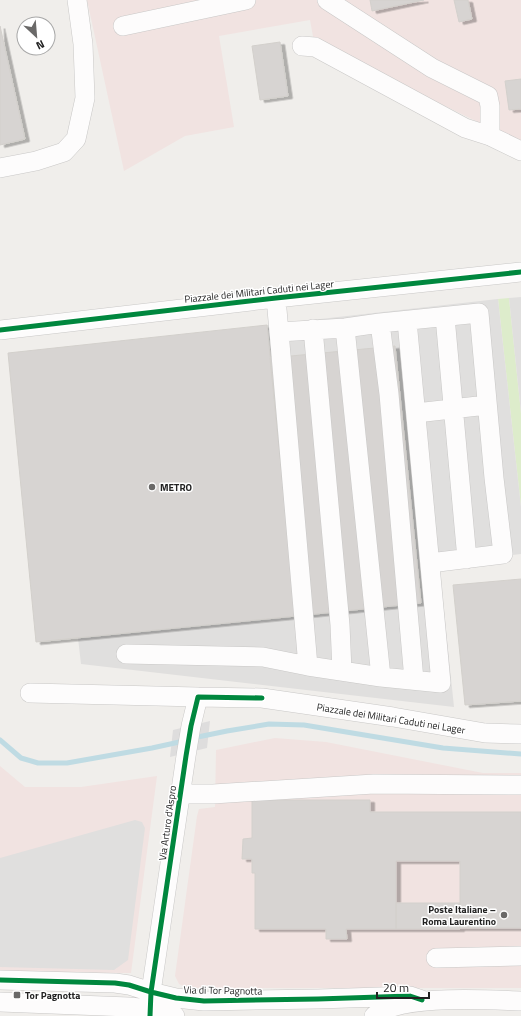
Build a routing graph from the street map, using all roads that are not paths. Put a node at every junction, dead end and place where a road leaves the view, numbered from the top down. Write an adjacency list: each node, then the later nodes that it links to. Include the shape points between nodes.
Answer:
1 (77, 0): 8 (street, via 83,44 85,98 76,139 64,152)
2 (246, 0): 4 (street)
3 (326, 0): 6 (street, via 432,68 488,96)
4 (123, 26)
5 (302, 46): 6 (street, via 315,47 465,128)
6 (490, 136): 7 (street)
7 (521, 152)
8 (0, 168)
9 (521, 272): 10 (street, Piazzale dei Militari Caduti nei Lager)
10 (276, 298): 16 (street, Piazzale dei Militari Caduti nei Lager); 17 (street)
11 (445, 317): 12 (street); 18 (street, via 479,313); 19 (street)
12 (407, 321): 13 (street); 20 (street)
13 (380, 323): 14 (street); 27 (street, via 389,394)
14 (345, 328): 15 (street); 26 (street)
15 (313, 329): 17 (street); 25 (street)
16 (0, 330)
17 (279, 332): 24 (street)
18 (487, 405): 19 (street); 21 (street, via 503,554)
19 (453, 409): 20 (street); 21 (street)
20 (416, 413): 22 (street)
21 (467, 559): 22 (street)
22 (430, 563): 27 (street, via 441,683)
23 (126, 654): 24 (street, via 264,657)
24 (308, 666): 25 (street)
25 (342, 671): 26 (street)
26 (381, 677): 27 (street)
27 (414, 680)
28 (30, 693): 29 (street)
29 (198, 697): 30 (street, Piazzale dei Militari Caduti nei Lager, via 262,698 393,717 485,734); 32 (street, Via Arturo d'Aspro)
30 (521, 734)
31 (521, 786): 32 (street, via 374,784)
32 (180, 794): 39 (street, Via Arturo d'Aspro)
33 (521, 956): 34 (street)
34 (436, 958)
35 (0, 980): 39 (street, Via di Tor Pagnotta, via 129,985)
36 (422, 1000): 37 (street, Via di Tor Pagnotta); 39 (street, Via di Tor Pagnotta, via 410,996 204,1001 176,998); 43 (street, Via di Tor Pagnotta, via 394,1006)
37 (521, 1001)
38 (0, 1002): 39 (street, Via di Tor Pagnotta)
39 (150, 1006): 42 (street, Via di Tor Pagnotta, via 169,1016)
40 (0, 1013): 41 (street)
41 (82, 1016)
42 (175, 1016)
43 (374, 1016)

